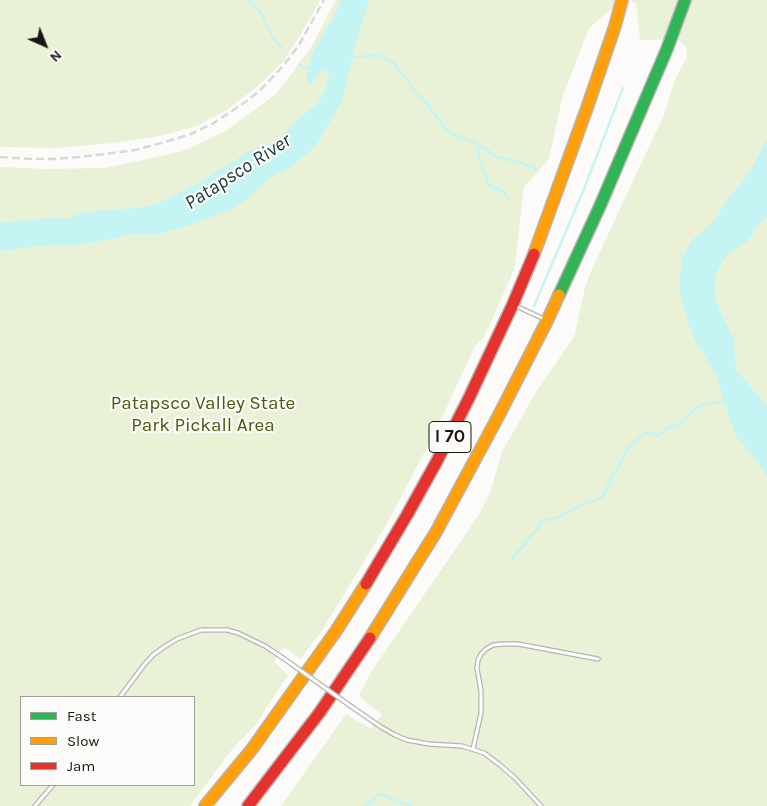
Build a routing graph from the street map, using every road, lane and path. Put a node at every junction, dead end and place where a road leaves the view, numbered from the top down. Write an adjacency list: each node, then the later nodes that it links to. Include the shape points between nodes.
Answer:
1 (622, 0): 3 (highway, I 70, via 558,189)
2 (685, 0): 4 (highway, I 70, via 600,206)
3 (513, 304): 4 (lane); 10 (highway, I 70, via 437,461 377,566 293,692)
4 (547, 321): 11 (highway, I 70, via 436,532 404,584 320,712)
5 (598, 659): 7 (lane, via 518,644 493,645 486,649 478,660 481,713)
6 (121, 696): 7 (lane, bridge, via 153,655 176,639 201,630 227,630 265,646 394,735 407,740)
7 (473, 749): 12 (lane, via 500,765)
8 (52, 786): 9 (lane)
9 (35, 806)
10 (206, 806)
11 (248, 806)
12 (541, 806)

